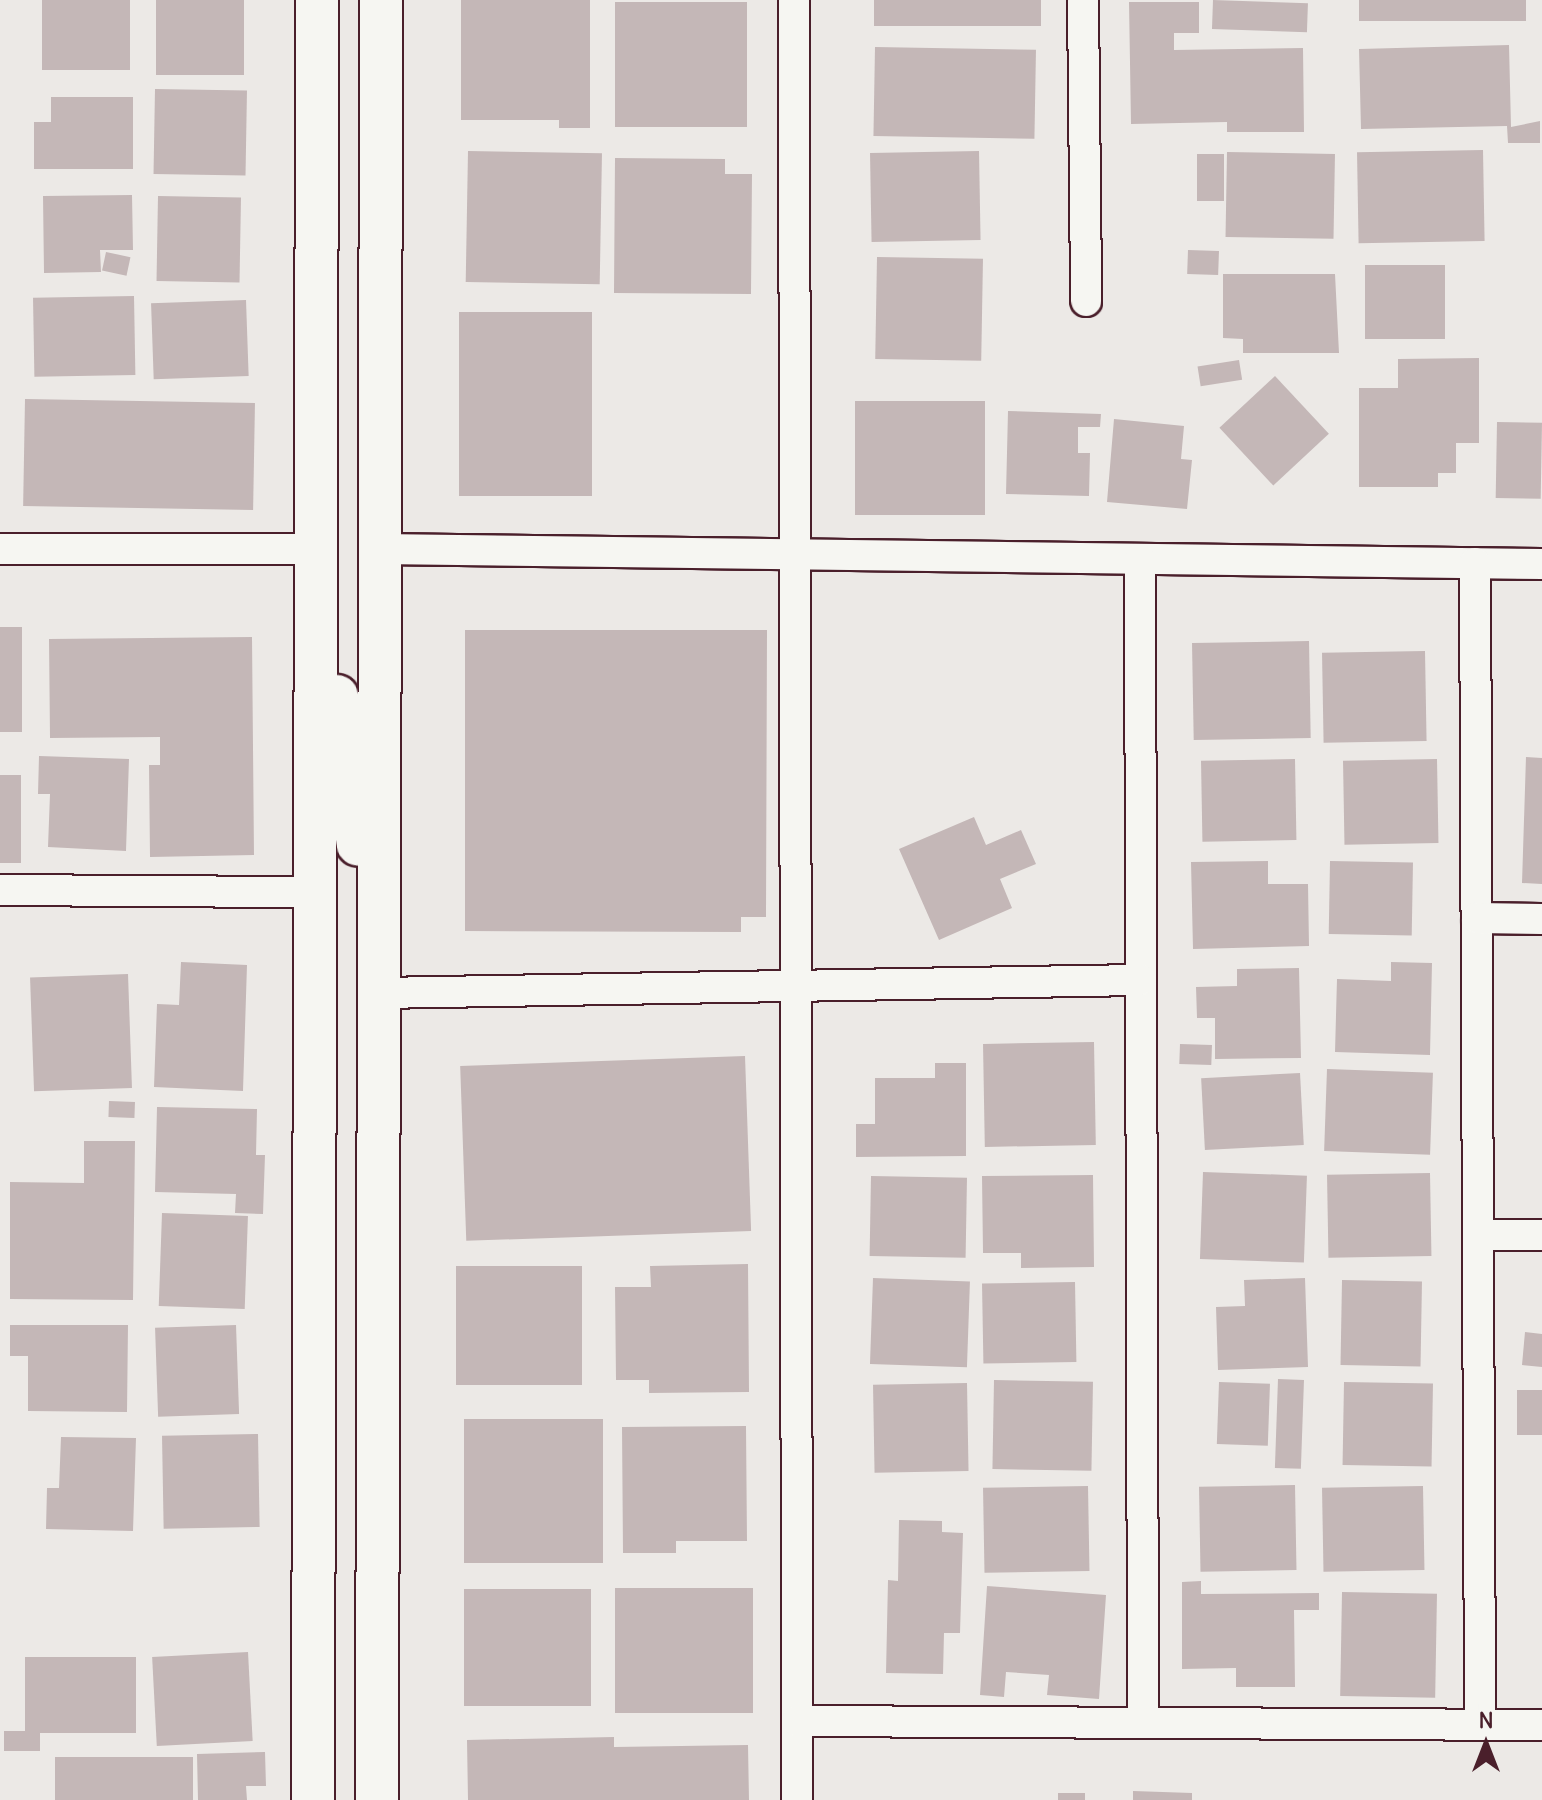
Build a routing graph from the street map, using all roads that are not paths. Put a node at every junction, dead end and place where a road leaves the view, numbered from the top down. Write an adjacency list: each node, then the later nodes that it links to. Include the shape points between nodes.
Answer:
1 (317, 0): 7 (street)
2 (381, 0): 8 (street)
3 (794, 0): 9 (street)
4 (1083, 0): 5 (street)
5 (1086, 301)
6 (0, 549): 7 (street)
7 (316, 549): 14 (street); 19 (street)
8 (380, 549): 9 (street); 19 (street)
9 (795, 555): 10 (street); 18 (street)
10 (1140, 559): 11 (street); 17 (street)
11 (1475, 563): 12 (street); 15 (street)
12 (1542, 564)
13 (0, 890): 14 (street)
14 (315, 892): 26 (street)
15 (1477, 918): 16 (street); 20 (street)
16 (1542, 919)
17 (1141, 980): 18 (street); 23 (street)
18 (793, 985): 19 (street); 22 (street)
19 (379, 993): 27 (street)
20 (1478, 1235): 21 (street); 24 (street)
21 (1542, 1235)
22 (797, 1721): 23 (street); 28 (street)
23 (1143, 1722): 24 (street)
24 (1480, 1725): 25 (street)
25 (1542, 1725)
26 (313, 1800)
27 (377, 1800)
28 (797, 1800)

